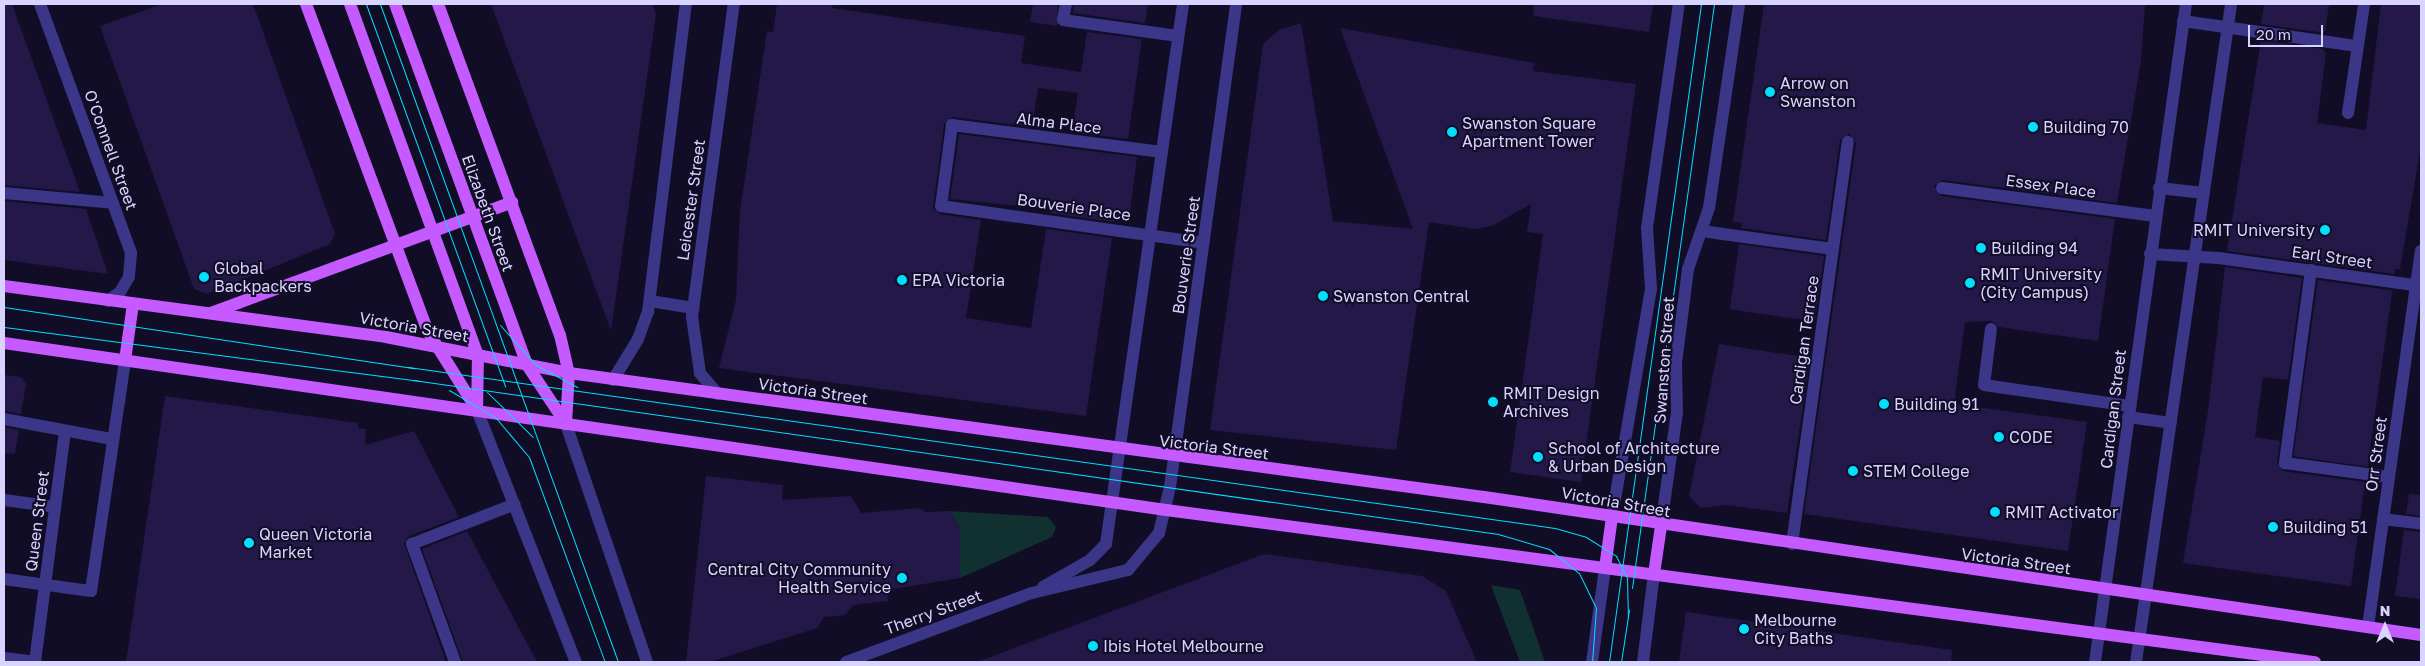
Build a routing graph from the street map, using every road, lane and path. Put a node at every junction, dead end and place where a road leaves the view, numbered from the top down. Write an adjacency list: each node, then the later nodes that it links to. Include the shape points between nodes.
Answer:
1 (40, 4): 28 (street, O'Connell Street)
2 (306, 4): 36 (main road)
3 (350, 4): 32 (main road)
4 (395, 4): 30 (main road, Elizabeth Street)
5 (438, 4): 27 (main road, Elizabeth Street)
6 (686, 4): 45 (street, Leicester Street)
7 (734, 4): 47 (street, Leicester Street)
8 (1066, 4): 18 (street, via 1063,20)
9 (1182, 4): 18 (street)
10 (1236, 4): 35 (street, Bouverie Street)
11 (1678, 4): 73 (street, Swanston Street, via 1647,228 1651,288)
12 (1739, 4): 33 (street, Swanston Street, via 1709,208)
13 (2186, 4): 16 (street, Cardigan Street)
14 (2231, 4): 17 (street)
15 (2364, 4): 19 (street)
16 (2183, 21): 17 (street); 24 (street, Cardigan Street)
17 (2228, 27): 19 (street); 26 (street)
18 (1178, 36): 22 (street)
19 (2357, 46): 20 (street)
20 (2348, 113)
21 (1848, 142): 37 (street, Cardigan Terrace)
22 (1162, 152): 29 (street, Alma Place, via 952,125); 34 (street)
23 (1942, 188): 31 (street, Essex Place)
24 (2159, 188): 26 (street); 31 (street, Cardigan Street)
25 (4, 193): 28 (street)
26 (2204, 194): 40 (street)
27 (512, 202): 30 (main road); 55 (main road, Elizabeth Street, via 556,321)
28 (113, 204): 44 (street, O'Connell Street, via 132,263 122,289)
29 (941, 206): 34 (street, Bouverie Place)
30 (472, 216): 32 (main road); 54 (main road, Elizabeth Street)
31 (2155, 216): 39 (street, Cardigan Street)
32 (433, 230): 36 (main road); 52 (main road)
33 (1701, 231): 37 (street); 76 (street, Swanston Street, via 1688,269 1676,363 1677,412)
34 (1150, 234): 35 (street, Bouverie Place); 65 (street)
35 (1203, 243): 66 (street, Bouverie Street)
36 (394, 244): 48 (main road); 51 (main road)
37 (1833, 249): 77 (street, Cardigan Terrace)
38 (2421, 251): 43 (street, Orr Street)
39 (2150, 254): 40 (street, Earl Street); 59 (street, Cardigan Street)
40 (2194, 260): 41 (street, Earl Street, via 2219,258); 61 (street)
41 (2311, 270): 43 (street, Earl Street); 67 (street, via 2285,463)
42 (4, 286): 44 (main road, Victoria Street)
43 (2419, 286): 67 (street, Orr Street)
44 (108, 301): 46 (main road, Victoria Street)
45 (650, 301): 47 (street); 56 (street, Leicester Street, via 638,339)
46 (133, 304): 48 (main road, Victoria Street); 53 (main road)
47 (693, 308): 57 (street, Leicester Street, via 698,367 706,384)
48 (208, 314): 51 (main road, Victoria Street)
49 (1991, 329): 59 (street, via 1984,385)
50 (4, 343): 53 (main road)
51 (436, 346): 52 (main road, Victoria Street); 58 (main road)
52 (478, 355): 54 (main road, Victoria Street); 58 (main road)
53 (125, 360): 58 (main road); 64 (street)
54 (527, 365): 55 (main road, Victoria Street); 62 (main road, Elizabeth Street)
55 (569, 373): 56 (main road, Victoria Street); 62 (main road, Elizabeth Street)
56 (613, 380): 57 (main road, Victoria Street)
57 (718, 394): 65 (main road, Victoria Street)
58 (477, 410): 62 (main road); 70 (street)
59 (2129, 412): 61 (street); 82 (street, Cardigan Street)
60 (4, 419): 63 (street)
61 (2171, 423): 84 (street)
62 (566, 424): 69 (main road); 93 (street, Elizabeth Street)
63 (65, 431): 64 (street); 71 (street, Queen Street)
64 (112, 439): 81 (street, via 91,591)
65 (1120, 451): 66 (main road, Victoria Street); 69 (street)
66 (1174, 458): 72 (street, Bouverie Street); 73 (main road, Victoria Street)
67 (2389, 477): 74 (street, Orr Street)
68 (4, 500): 71 (street)
69 (1113, 502): 72 (main road); 83 (street, Therry Street, via 1104,548)
70 (515, 504): 91 (street, via 412,544); 92 (street)
71 (55, 508): 81 (street, Queen Street)
72 (1166, 510): 78 (main road); 83 (street, Therry Street, via 1159,533 1128,570)
73 (1612, 518): 76 (main road, Victoria Street); 78 (main road, Swanston Street)
74 (2383, 519): 75 (street); 85 (street, Orr Street)
75 (2421, 524)
76 (1661, 526): 77 (main road, Victoria Street); 79 (main road, Swanston Street)
77 (1792, 544): 82 (main road, Victoria Street)
78 (1605, 568): 79 (main road); 95 (street, Swanston Street)
79 (1654, 574): 86 (main road); 96 (street, Swanston Street)
80 (4, 579): 81 (street)
81 (45, 584): 90 (street, Queen Street)
82 (2106, 590): 84 (main road, Victoria Street); 86 (street, Cardigan Street)
83 (1032, 593): 94 (street, Therry Street)
84 (2147, 596): 85 (main road, Victoria Street); 88 (street)
85 (2368, 627): 87 (main road, Victoria Street)
86 (2101, 634): 88 (main road); 97 (street, Cardigan Street)
87 (2421, 635)
88 (2140, 639): 98 (street); 99 (main road)
89 (4, 658): 90 (street)
90 (34, 662)
91 (455, 662)
92 (576, 662)
93 (647, 662)
94 (846, 662)
95 (1592, 662)
96 (1643, 662)
97 (2095, 662)
98 (2136, 662)
99 (2315, 662)

